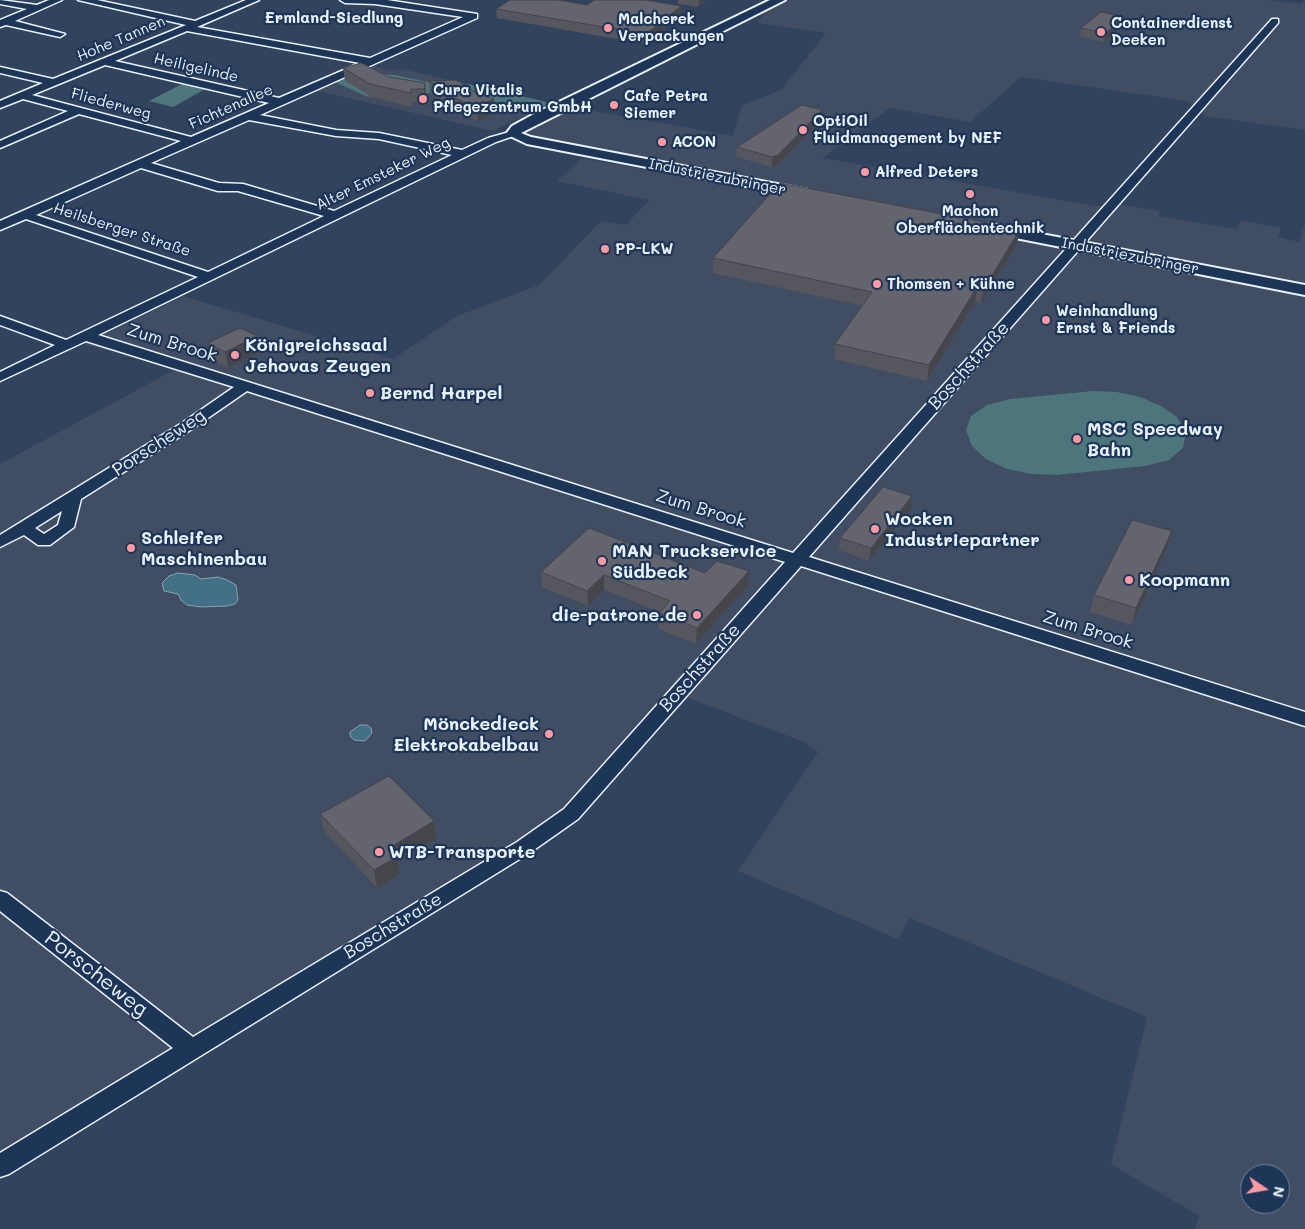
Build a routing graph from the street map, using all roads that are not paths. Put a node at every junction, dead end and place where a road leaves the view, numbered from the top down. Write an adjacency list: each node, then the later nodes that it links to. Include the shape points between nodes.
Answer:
1 (57, 0): 7 (street)
2 (83, 0): 10 (street)
3 (254, 0): 10 (street, Hohe Tannen)
4 (344, 0): 13 (street, Fichtenallee, via 375,1 474,16)
5 (779, 0): 21 (street, Alter Emsteker Weg, via 546,114)
6 (0, 1): 7 (street)
7 (37, 8): 9 (street)
8 (1275, 21): 32 (street, Boschstraße)
9 (2, 23): 11 (street)
10 (192, 26): 12 (street, Hohe Tannen); 13 (street)
11 (60, 34)
12 (105, 62): 15 (street, Hohe Tannen); 17 (street, Heiligelinde)
13 (372, 62): 17 (street, Fichtenallee)
14 (0, 70): 15 (street)
15 (54, 83): 16 (street, Hohe Tannen)
16 (22, 96): 18 (street, Hohe Tannen); 19 (street, Fliederweg)
17 (280, 102): 20 (street, Fichtenallee)
18 (0, 105)
19 (78, 111): 22 (street, Fliederweg); 23 (street)
20 (248, 116): 22 (street, Fichtenallee); 24 (street, via 336,133 379,136)
21 (513, 134): 24 (street, Alter Emsteker Weg); 26 (street, Industriezubringer, via 527,140)
22 (193, 141): 25 (street, Fichtenallee)
23 (0, 145)
24 (463, 154): 28 (street, Alter Emsteker Weg)
25 (140, 164): 28 (street, via 218,187 240,187); 29 (street, Fichtenallee)
26 (817, 196)
27 (0, 211): 29 (street, Heilsberger Straße)
28 (334, 215): 33 (street, Alter Emsteker Weg)
29 (22, 216): 30 (street, Fichtenallee); 33 (street, Heilsberger Straße)
30 (0, 226)
31 (970, 226): 32 (street, Industriezubringer)
32 (1076, 246): 34 (street, Industriezubringer); 41 (street, Boschstraße)
33 (208, 276): 36 (street, Alter Emsteker Weg)
34 (1305, 290)
35 (0, 320): 37 (street)
36 (86, 336): 37 (street, Alter Emsteker Weg); 39 (street, Zum Brook)
37 (67, 345): 38 (street, Alter Emsteker Weg)
38 (0, 377)
39 (244, 387): 40 (street, Porscheweg, via 188,426); 41 (street, Zum Brook)
40 (0, 542)
41 (797, 560): 42 (street, Zum Brook); 44 (street, Boschstraße, via 571,814 524,847)
42 (1305, 719)
43 (0, 899): 44 (street, Porscheweg)
44 (191, 1049): 45 (street, Boschstraße)
45 (0, 1166)

